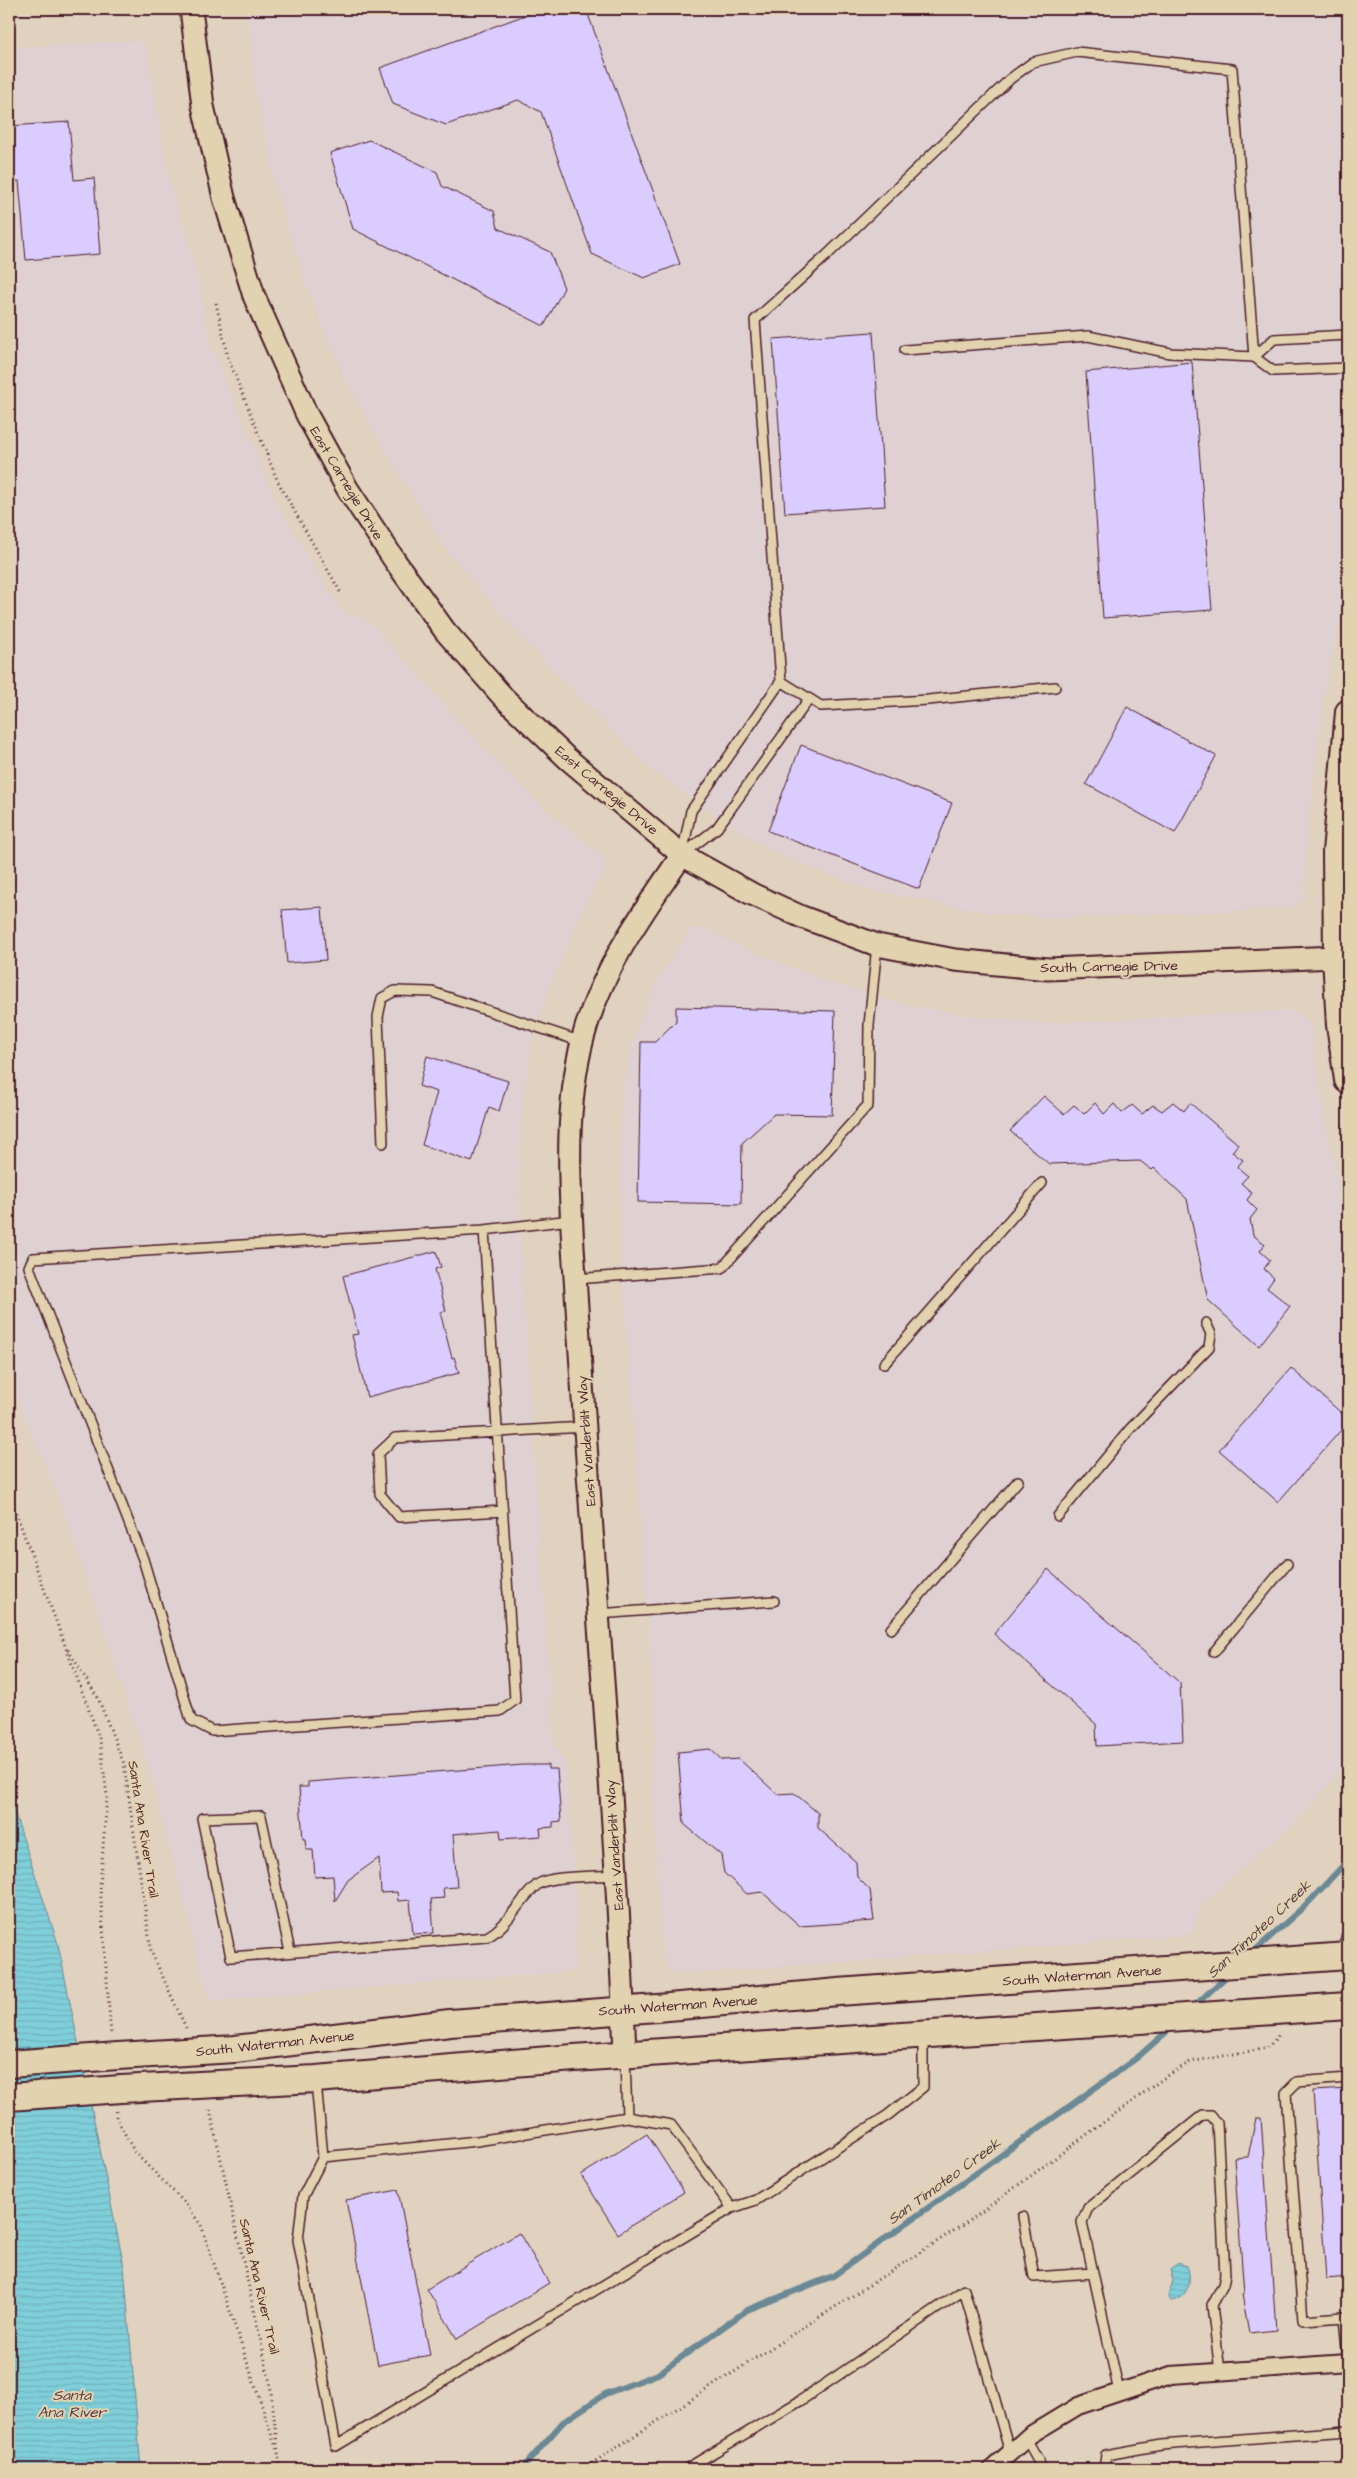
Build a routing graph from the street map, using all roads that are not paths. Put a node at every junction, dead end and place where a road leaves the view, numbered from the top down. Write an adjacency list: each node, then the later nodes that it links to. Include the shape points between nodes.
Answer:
1 (191, 9): 10 (street, East Carnegie Drive, via 203,106 224,198 254,296 307,415 347,488 445,632 504,698 568,759)
2 (1348, 335): 4 (lane, via 1274,339)
3 (905, 350): 4 (lane, via 1088,336 1170,353)
4 (1254, 357): 5 (lane, via 1273,371); 6 (lane, via 1232,69 1077,52 1033,62 1010,79 756,320)
5 (1348, 368)
6 (781, 681): 8 (lane); 10 (lane, via 691,811)
7 (1055, 687): 8 (lane, via 928,700 821,706)
8 (808, 698): 10 (lane, via 717,828)
9 (1348, 712): 12 (main road, via 1335,852)
10 (682, 855): 11 (street, South Carnegie Drive, via 752,894); 13 (street, East Vanderbilt Way, via 631,930 609,972)
11 (877, 944): 12 (street, South Carnegie Drive, via 955,960 1048,969); 19 (lane, via 869,1025 868,1105 722,1268)
12 (1342, 957): 14 (main road, via 1340,1025)
13 (582, 1042): 15 (lane, via 432,992 395,991 382,998 378,1017); 17 (street, East Vanderbilt Way, via 572,1091 569,1140)
14 (1348, 1080)
15 (383, 1143)
16 (1042, 1183): 21 (lane)
17 (572, 1220): 18 (lane); 19 (street, East Vanderbilt Way)
18 (484, 1230): 23 (lane); 25 (lane, via 33,1258 29,1267 143,1559 191,1720 212,1732 500,1711 515,1700)
19 (576, 1279): 22 (street, East Vanderbilt Way)
20 (1206, 1323): 26 (lane, via 1211,1334 1209,1347 1130,1429)
21 (884, 1364)
22 (585, 1427): 23 (lane); 29 (street, East Vanderbilt Way)
23 (498, 1431): 25 (lane); 25 (lane, via 395,1438 378,1454 380,1494 399,1517)
24 (1018, 1481): 30 (lane)
25 (503, 1511)
26 (1058, 1516)
27 (1288, 1564): 31 (lane)
28 (774, 1601): 29 (lane)
29 (598, 1614): 32 (street, East Vanderbilt Way)
30 (892, 1629)
31 (1214, 1652)
32 (616, 1875): 34 (lane, via 560,1877 537,1885 499,1931 486,1937); 37 (street, East Vanderbilt Way)
33 (1348, 1930): 35 (lane)
34 (290, 1952): 34 (lane, via 231,1957 202,1818 261,1816)
35 (1345, 1957): 37 (main road, South Waterman Avenue, via 838,1992)
36 (1348, 2006): 38 (main road)
37 (624, 2011): 39 (street, East Vanderbilt Way); 40 (main road, South Waterman Avenue, bridge, via 450,2023 235,2049)
38 (923, 2035): 39 (main road); 46 (lane, via 923,2087 888,2115 756,2200)
39 (625, 2055): 42 (main road); 44 (lane)
40 (9, 2064)
41 (1348, 2078): 49 (lane, via 1297,2082 1286,2093 1303,2320)
42 (316, 2079): 43 (main road, bridge); 45 (lane)
43 (9, 2097)
44 (627, 2117): 45 (lane, via 477,2141); 46 (lane, via 671,2126)
45 (322, 2157): 46 (lane, via 303,2196 298,2240 336,2446)
46 (732, 2208)
47 (1023, 2218): 48 (lane, via 1034,2277)
48 (1093, 2273): 51 (lane, via 1082,2222 1088,2208 1203,2115 1211,2115 1217,2123 1225,2275 1212,2305); 52 (lane)
49 (1346, 2317): 50 (lane)
50 (1348, 2361): 51 (street)
51 (1220, 2372): 52 (street, via 1171,2375)
52 (1119, 2392): 54 (street, via 1078,2406)
53 (1348, 2431): 59 (lane, via 1161,2446 1106,2455)
54 (1026, 2438): 55 (street); 58 (lane)
55 (1010, 2453): 56 (lane, via 964,2290 800,2401); 57 (street)
56 (686, 2469)
57 (992, 2469)
58 (1040, 2469)
59 (1104, 2469)

